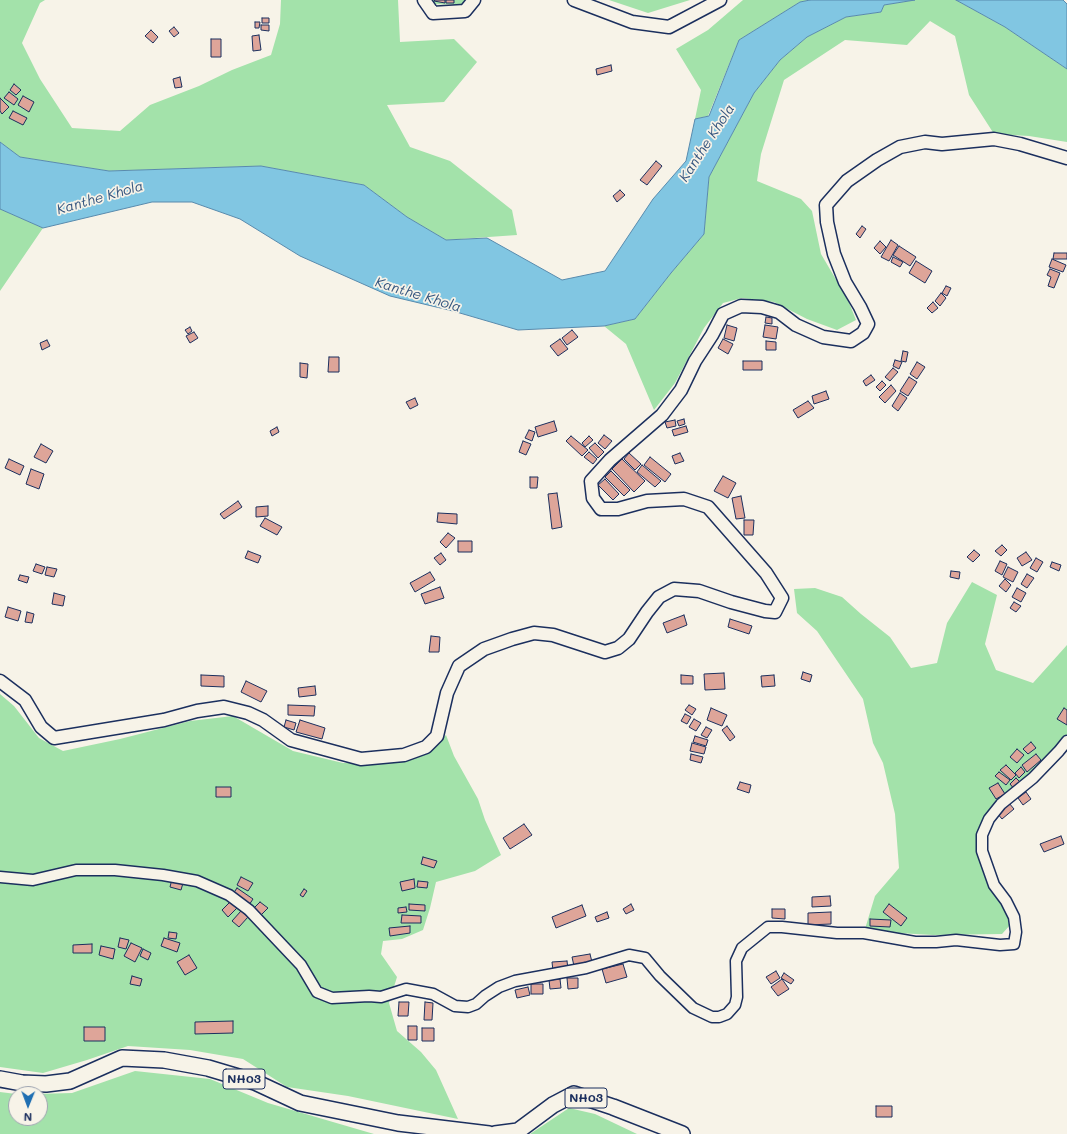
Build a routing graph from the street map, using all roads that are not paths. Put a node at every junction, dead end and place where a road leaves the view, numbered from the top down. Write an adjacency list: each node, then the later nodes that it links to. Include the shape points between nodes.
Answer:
1 (424, 0): 2 (street, via 433,13 465,11)
2 (474, 0)
3 (574, 0): 4 (street, via 632,22 669,27)
4 (720, 0)
5 (1067, 158): 6 (street, via 994,139 942,144 925,142 900,148 877,160 847,181 826,204 834,254 845,282 868,324 863,333 851,341 824,337 796,325 778,312 762,307 741,306 723,314 681,390 662,415 610,460 591,481 593,498 601,509 618,510 647,501 684,499 708,507 766,573 782,598 775,612 731,602 699,591 674,589 659,597 629,640 618,648 605,652 553,635 534,633 512,639 484,649 459,666 447,693 436,736 426,747 404,755 361,759 291,740 263,720 224,707 164,720 54,738 41,727 25,700)
6 (0, 681)
7 (1067, 741): 8 (street, via 1033,778 1001,804 989,819 982,835 982,851 994,885 1014,917 1014,944 956,940 915,942 864,933 768,927 742,948 736,961 735,1005 727,1014 719,1017 712,1017 693,1008 645,958 629,955 586,968 515,981 499,987 468,1007 455,1006 433,994 406,989 381,997 332,998 317,992 301,965 248,910 230,895 197,881 107,870 76,870 34,880)
8 (0, 877)
9 (0, 1079): 10 (main road, NH03, via 46,1084 70,1081 122,1058 164,1060 208,1068 255,1082 300,1103 398,1123)
10 (488, 1134)
11 (495, 1134): 12 (main road, NH03, via 518,1131 553,1105 574,1094)
12 (682, 1134)

